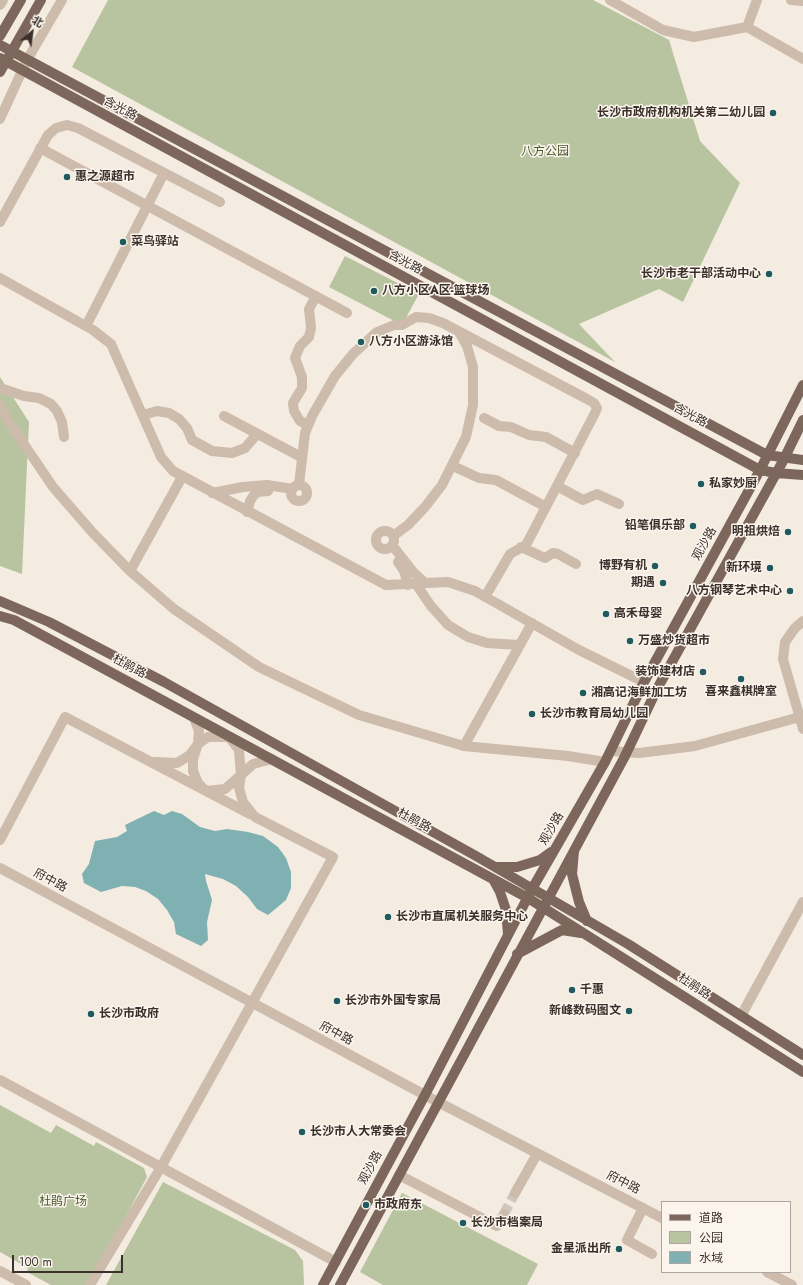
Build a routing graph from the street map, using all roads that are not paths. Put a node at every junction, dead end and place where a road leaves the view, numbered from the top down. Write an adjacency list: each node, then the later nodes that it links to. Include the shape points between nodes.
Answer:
1 (3, 0): 9 (street)
2 (21, 0): 11 (main road)
3 (41, 0): 13 (main road)
4 (62, 0): 16 (street)
5 (610, 0): 10 (street, via 662,30 694,37)
6 (757, 0): 10 (street)
7 (791, 0): 8 (street)
8 (803, 1)
9 (0, 5)
10 (747, 27): 14 (street)
11 (0, 36)
12 (0, 46): 13 (main road, 含光路)
13 (10, 52): 15 (main road); 16 (main road, 含光路)
14 (803, 58)
15 (3, 60): 17 (main road, 含光路); 18 (main road)
16 (27, 60): 17 (street); 41 (main road, 含光路)
17 (22, 70): 19 (street); 46 (main road, 含光路)
18 (0, 72)
19 (0, 119)
20 (40, 148): 21 (street, via 56,128 67,125 78,128); 23 (street); 24 (street)
21 (164, 173): 22 (street); 23 (street)
22 (220, 202)
23 (147, 206): 26 (street); 28 (street)
24 (0, 222)
25 (0, 278): 28 (street)
26 (316, 296): 27 (street); 37 (street, via 309,309 311,328 308,337 300,346 295,358 302,377 302,388 293,403 294,412 300,421)
27 (347, 313)
28 (86, 326): 33 (street, via 111,344)
29 (459, 332): 37 (street, via 429,318 416,317 402,325 394,325 378,332 353,354 335,376); 40 (street, via 594,403 597,408); 45 (street, via 467,346 473,367 474,405 466,437)
30 (803, 385): 41 (main road, 观沙路)
31 (0, 388): 39 (street, via 39,398 51,404 62,422)
32 (0, 404): 59 (street, via 7,419 53,487)
33 (143, 415): 38 (street, via 157,411 169,413 187,428 192,440 212,452 232,453 245,448); 49 (street, via 161,457)
34 (224, 416): 38 (street)
35 (484, 418): 40 (street, via 499,426 546,437)
36 (803, 420): 43 (main road)
37 (308, 425): 42 (street)
38 (257, 434): 42 (street)
39 (64, 437)
40 (574, 453): 50 (street)
41 (767, 455): 43 (main road, 含光路); 46 (main road, 观沙路)
42 (301, 457): 51 (street)
43 (784, 458): 44 (main road, 含光路); 47 (main road)
44 (803, 460)
45 (453, 466): 54 (street, via 479,478 496,480); 56 (street, via 425,507)
46 (760, 470): 47 (main road, 含光路); 67 (main road, 观沙路)
47 (776, 473): 48 (main road, 含光路); 75 (main road, via 657,689)
48 (803, 475)
49 (182, 477): 52 (street); 59 (street)
50 (557, 486): 53 (street, via 583,500 597,494); 54 (street)
51 (295, 489): 52 (street, via 267,485); 55 (street, via 258,492 250,501)
52 (212, 493): 55 (street)
53 (619, 504)
54 (546, 507): 57 (street, via 526,545)
55 (247, 512): 60 (street, via 386,585)
56 (390, 543): 60 (street, via 393,555); 60 (street, via 414,573)
57 (521, 547): 58 (street, via 545,558 553,553 558,554); 61 (street, via 510,554)
58 (576, 564)
59 (130, 571): 73 (street, via 174,609 259,667 359,715)
60 (416, 584): 61 (street, via 448,582); 66 (street, via 448,625 468,637 487,643)
61 (485, 597): 65 (street)
62 (0, 601): 85 (main road, 杜鹃路, via 48,622 164,682)
63 (0, 616): 69 (main road, 杜鹃路, via 14,620)
64 (803, 621): 68 (street, via 785,642 784,659)
65 (532, 623): 66 (street); 67 (street)
66 (519, 645): 73 (street)
67 (644, 682): 74 (main road, 观沙路)
68 (801, 717): 70 (street); 75 (street, via 695,746 639,753)
69 (194, 718): 71 (main road, 杜鹃路); 72 (street, via 199,731)
70 (803, 729)
71 (229, 737): 72 (street, via 208,737); 76 (main road, 杜鹃路); 79 (street, via 239,750)
72 (198, 744): 77 (street, via 190,755 177,762); 80 (street, via 193,759 193,771 198,783)
73 (464, 746): 78 (street)
74 (611, 751): 75 (street); 78 (main road, 观沙路)
75 (626, 752): 83 (main road)
76 (272, 759): 79 (street, via 253,764); 87 (main road, 杜鹃路)
77 (148, 761): 80 (street); 82 (street, via 65,717)
78 (605, 762): 84 (main road, 观沙路)
79 (241, 775): 80 (street, via 225,789); 81 (street, via 239,788 242,802)
80 (206, 791): 81 (street)
81 (255, 817): 96 (street, via 332,857)
82 (0, 840)
83 (574, 848): 89 (main road); 92 (main road, via 572,874 579,902)
84 (555, 849): 85 (main road, via 540,860 517,867); 88 (main road, 观沙路)
85 (495, 867): 88 (main road, 杜鹃路)
86 (0, 868): 96 (street, 府中路)
87 (493, 879): 88 (main road, 杜鹃路); 94 (main road, via 506,910)
88 (530, 893): 89 (main road, 杜鹃路); 91 (main road, 杜鹃路); 94 (main road, 观沙路)
89 (548, 897): 91 (main road); 92 (main road, 杜鹃路)
90 (803, 902): 97 (street)
91 (543, 907): 93 (main road, 杜鹃路); 95 (main road)
92 (588, 921): 97 (main road, 杜鹃路)
93 (588, 935): 95 (main road, via 562,930); 99 (main road, 杜鹃路)
94 (508, 937): 101 (main road, 观沙路)
95 (517, 954): 102 (main road)
96 (251, 1004): 101 (street, 府中路); 104 (street)
97 (742, 1016): 98 (main road, 杜鹃路)
98 (803, 1055)
99 (803, 1072)
100 (0, 1080): 104 (street)
101 (425, 1095): 102 (street, 府中路); 111 (main road, 观沙路)
102 (438, 1102): 103 (street, 府中路); 105 (main road)
103 (537, 1154): 106 (street); 107 (street, 府中路)
104 (161, 1167): 111 (street); 115 (street)
105 (399, 1175): 108 (street, via 497,1226); 117 (main road)
106 (515, 1194)
107 (643, 1208): 109 (street, 府中路); 110 (street, via 627,1240)
108 (504, 1214)
109 (661, 1217)
110 (652, 1254)
111 (336, 1262): 116 (main road, 观沙路)
112 (0, 1271): 114 (street)
113 (769, 1273): 118 (street)
114 (26, 1285)
115 (90, 1285)
116 (323, 1285)
117 (340, 1285)
118 (792, 1285)

